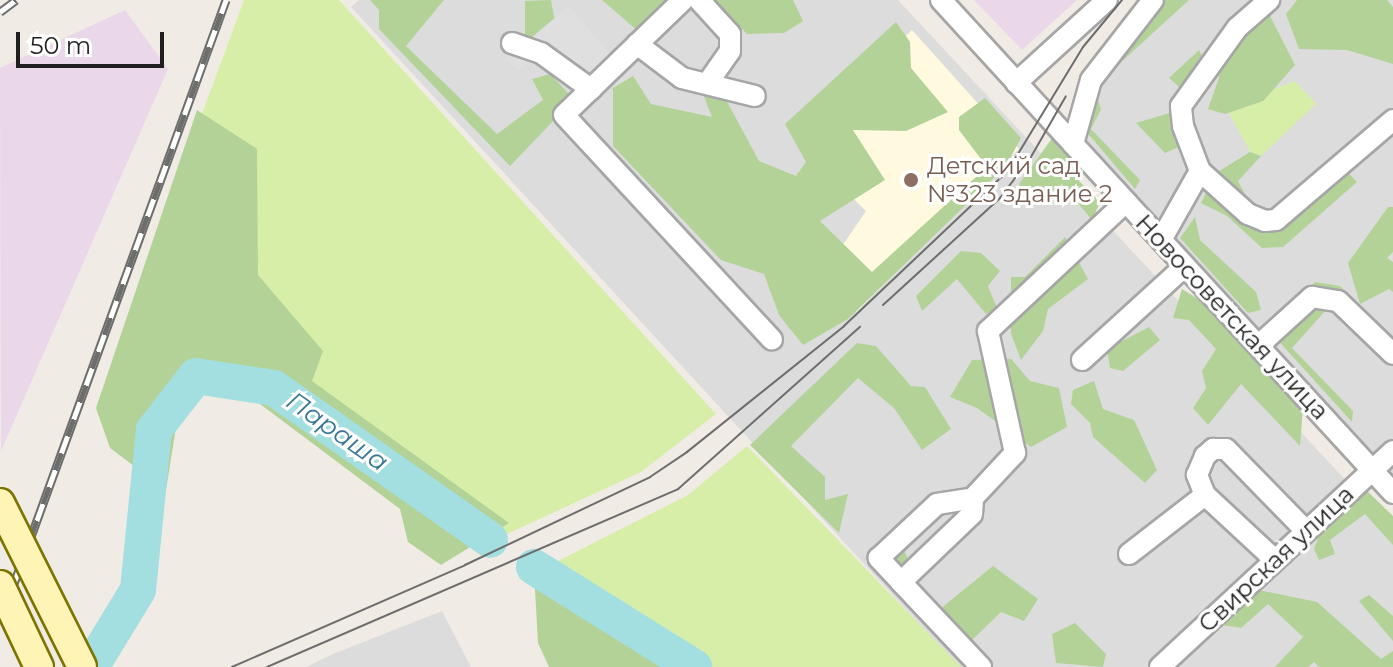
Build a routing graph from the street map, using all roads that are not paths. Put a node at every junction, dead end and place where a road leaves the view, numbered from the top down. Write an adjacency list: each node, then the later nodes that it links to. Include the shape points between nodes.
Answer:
1 (683, 0): 8 (street)
2 (699, 0): 10 (street, via 730,34 730,51)
3 (941, 0): 9 (street, Новосоветская улица)
4 (1107, 0): 9 (street)
5 (1153, 0): 14 (street, via 1091,80)
6 (1269, 0): 15 (street, via 1237,28 1181,106)
7 (512, 43): 11 (street, via 541,53)
8 (637, 44): 10 (street, via 682,78); 11 (street)
9 (1016, 83): 14 (street, Новосоветская улица)
10 (707, 84): 12 (street)
11 (591, 89): 19 (street, via 564,115)
12 (755, 96)
13 (1393, 120): 15 (street, via 1276,220 1248,214)
14 (1073, 144): 16 (street, Новосоветская улица)
15 (1200, 171): 17 (street)
16 (1126, 202): 17 (street, Новосоветская улица); 27 (street, via 988,331 1015,453)
17 (1161, 240): 18 (street, Новосоветская улица)
18 (1185, 266): 20 (street, Новосоветская улица); 22 (street)
19 (772, 340)
20 (1259, 345): 21 (street, via 1312,297 1338,301); 24 (street, Новосоветская улица)
21 (1393, 354)
22 (1082, 360)
23 (1393, 451): 24 (street, Свирская улица)
24 (1372, 470): 25 (street, Новосоветская улица); 29 (street, Свирская улица)
25 (1393, 493)
26 (1205, 495): 29 (street, via 1197,475 1205,456 1213,449 1226,449); 30 (street); 31 (street)
27 (973, 498): 32 (street, via 972,514); 32 (street, via 937,504 879,558)
28 (0, 503): 35 (main road, bridge)
29 (1306, 531): 31 (street, Свирская улица)
30 (1129, 554)
31 (1275, 560): 37 (street, Свирская улица)
32 (901, 582): 36 (street)
33 (0, 585): 34 (main road, bridge)
34 (39, 667)
35 (82, 667)
36 (981, 667)
37 (1160, 667)

